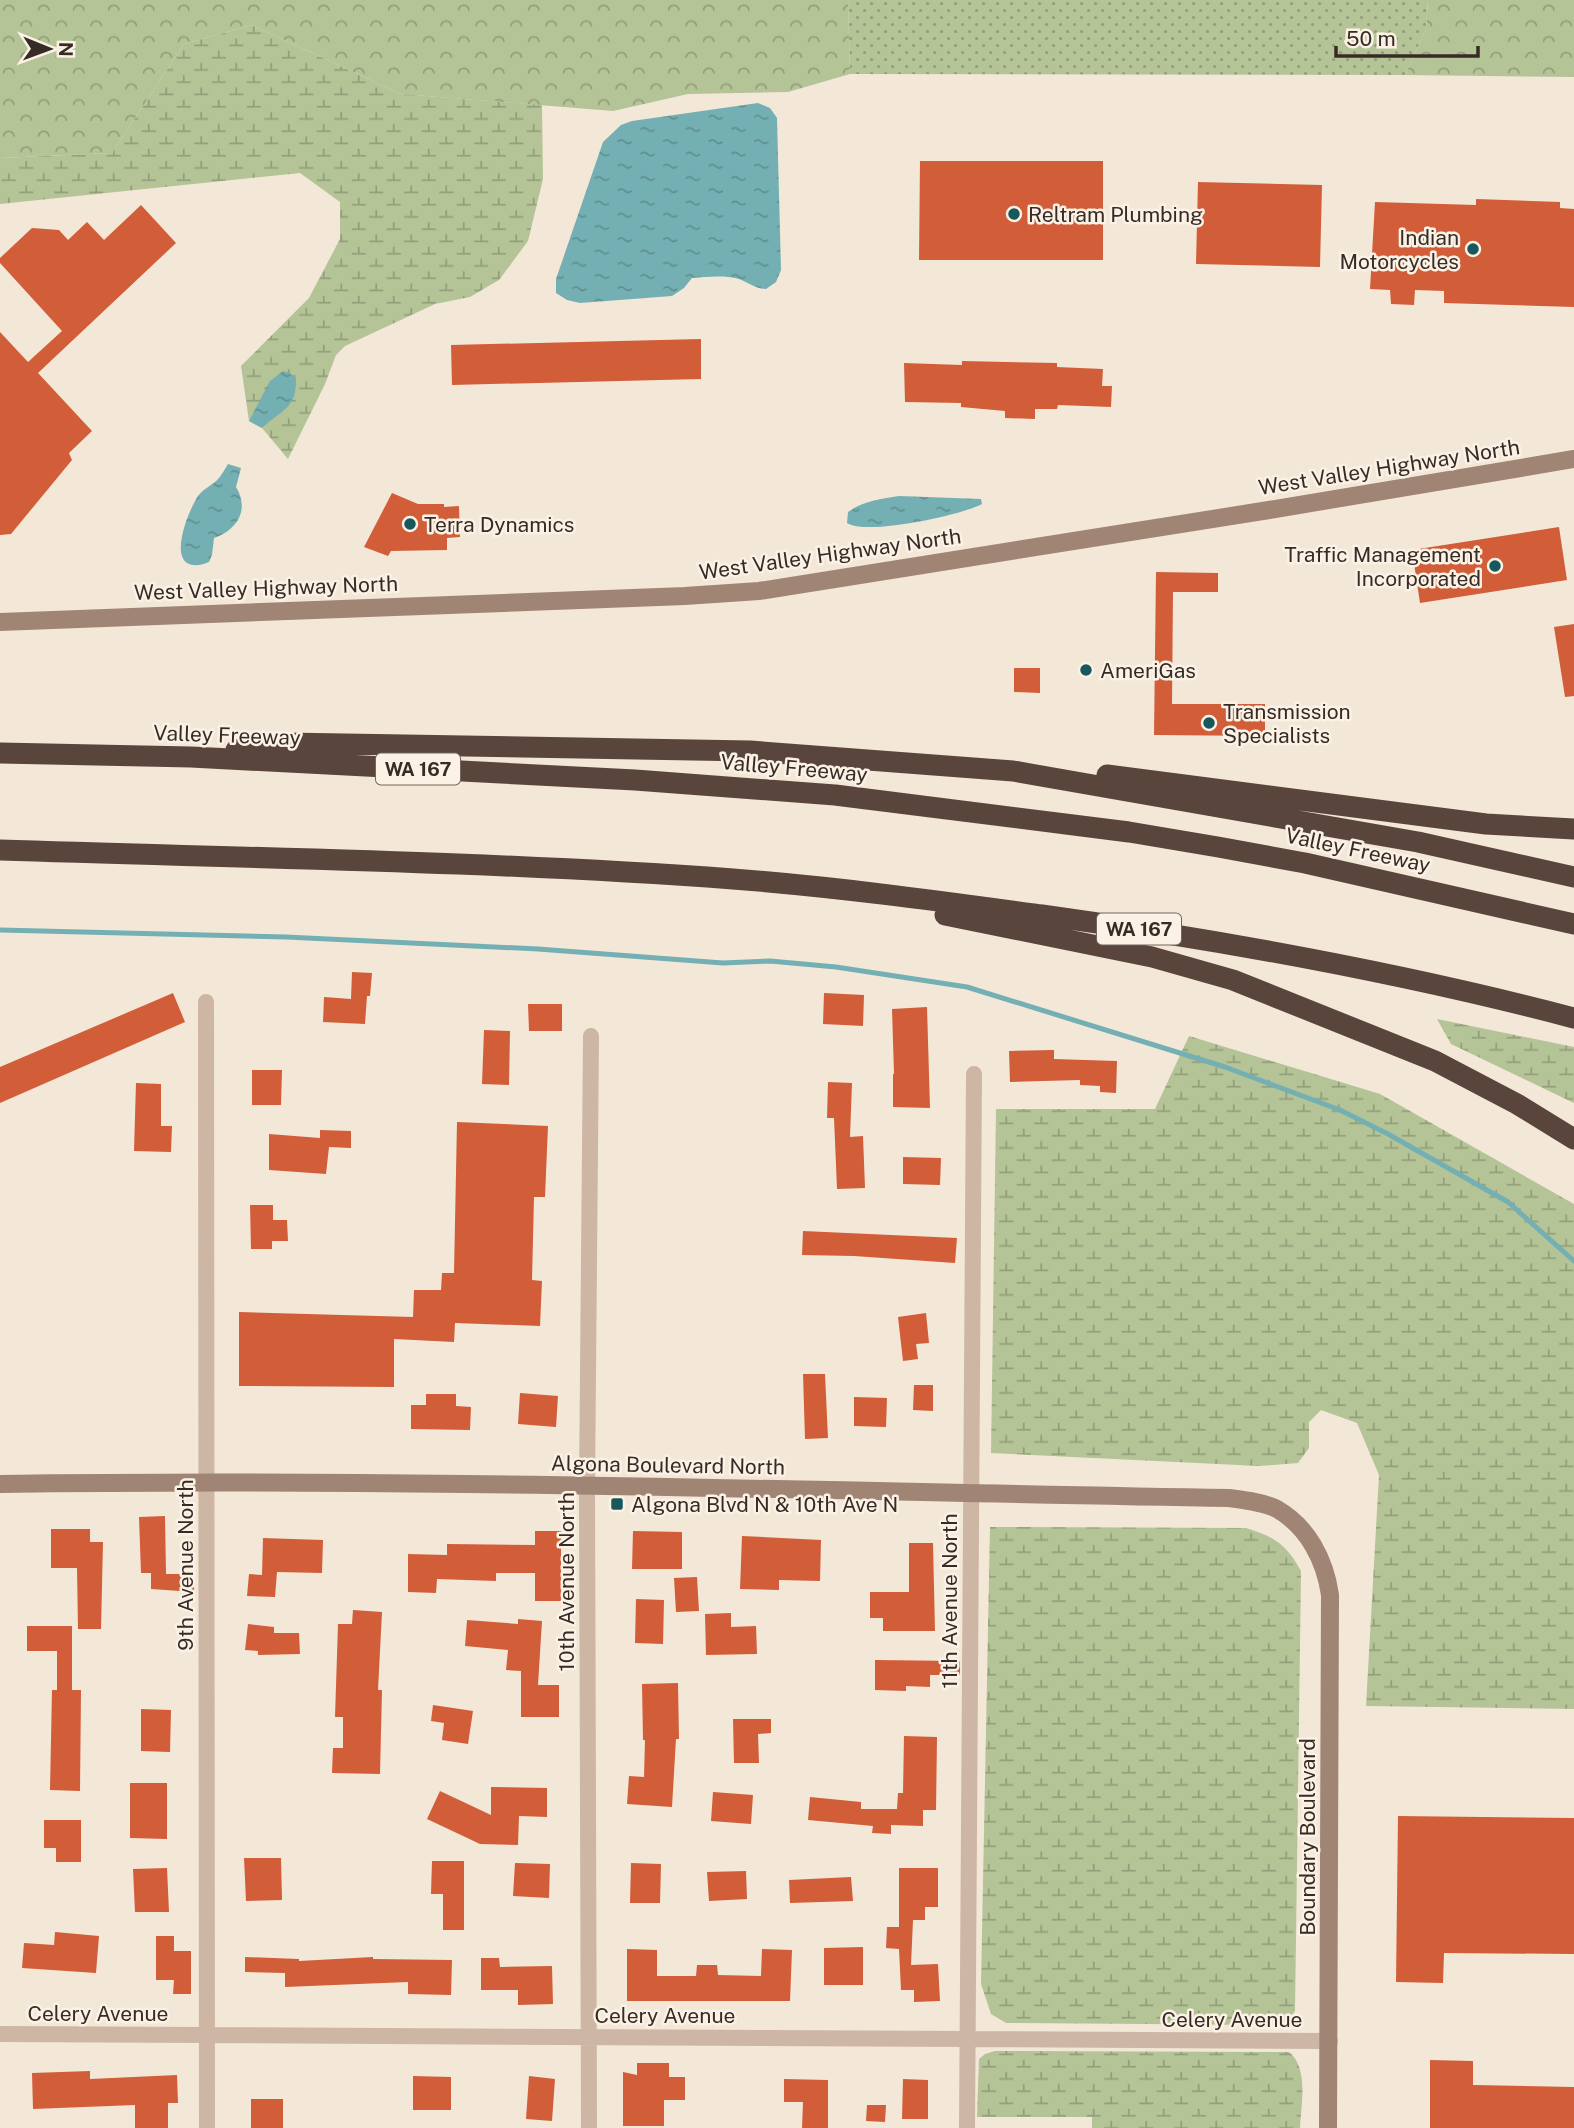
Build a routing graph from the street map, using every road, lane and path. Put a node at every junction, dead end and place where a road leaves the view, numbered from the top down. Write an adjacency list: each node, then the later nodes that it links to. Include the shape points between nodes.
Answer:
1 (1574, 460): 2 (street, West Valley Highway North, via 759,591)
2 (0, 622)
3 (0, 752): 4 (highway, Valley Freeway / WA 167)
4 (191, 757): 5 (highway, via 285,743 547,746 763,752); 10 (highway, Valley Freeway / WA 167, via 848,796 1217,847)
5 (1013, 771): 6 (highway, via 1103,774 1473,823); 8 (highway, via 1418,842)
6 (1574, 829)
7 (0, 850): 9 (highway, WA 167, via 487,865)
8 (1574, 877)
9 (733, 879): 12 (highway, WA 167, via 877,892 1135,928 1413,980); 15 (highway, via 964,919 1152,957 1233,980 1435,1061)
10 (1574, 924)
11 (206, 1002): 16 (street, 9th Avenue North)
12 (1574, 1018)
13 (591, 1036): 18 (street, 10th Avenue North)
14 (974, 1074): 19 (street, 11th Avenue North)
15 (1574, 1139)
16 (206, 1481): 17 (street, Algona Boulevard North); 18 (street, Algona Boulevard North); 22 (street, 9th Avenue North)
17 (0, 1484)
18 (587, 1486): 19 (street, Algona Boulevard North); 23 (street, 10th Avenue North)
19 (970, 1493): 20 (street, Algona Boulevard North, via 1249,1501 1275,1508 1297,1523); 24 (street, 11th Avenue North)
20 (1316, 1548): 25 (street, Boundary Boulevard, via 1330,1595)
21 (0, 2034): 22 (street, Celery Avenue)
22 (207, 2034): 23 (street, Celery Avenue); 26 (street, 9th Avenue North)
23 (589, 2036): 24 (street, Celery Avenue); 27 (street, 10th Avenue North)
24 (967, 2038): 25 (street, Celery Avenue); 28 (street, 11th Avenue North)
25 (1329, 2041): 29 (street, Boundary Boulevard)
26 (208, 2128)
27 (589, 2128)
28 (967, 2128)
29 (1328, 2128)

